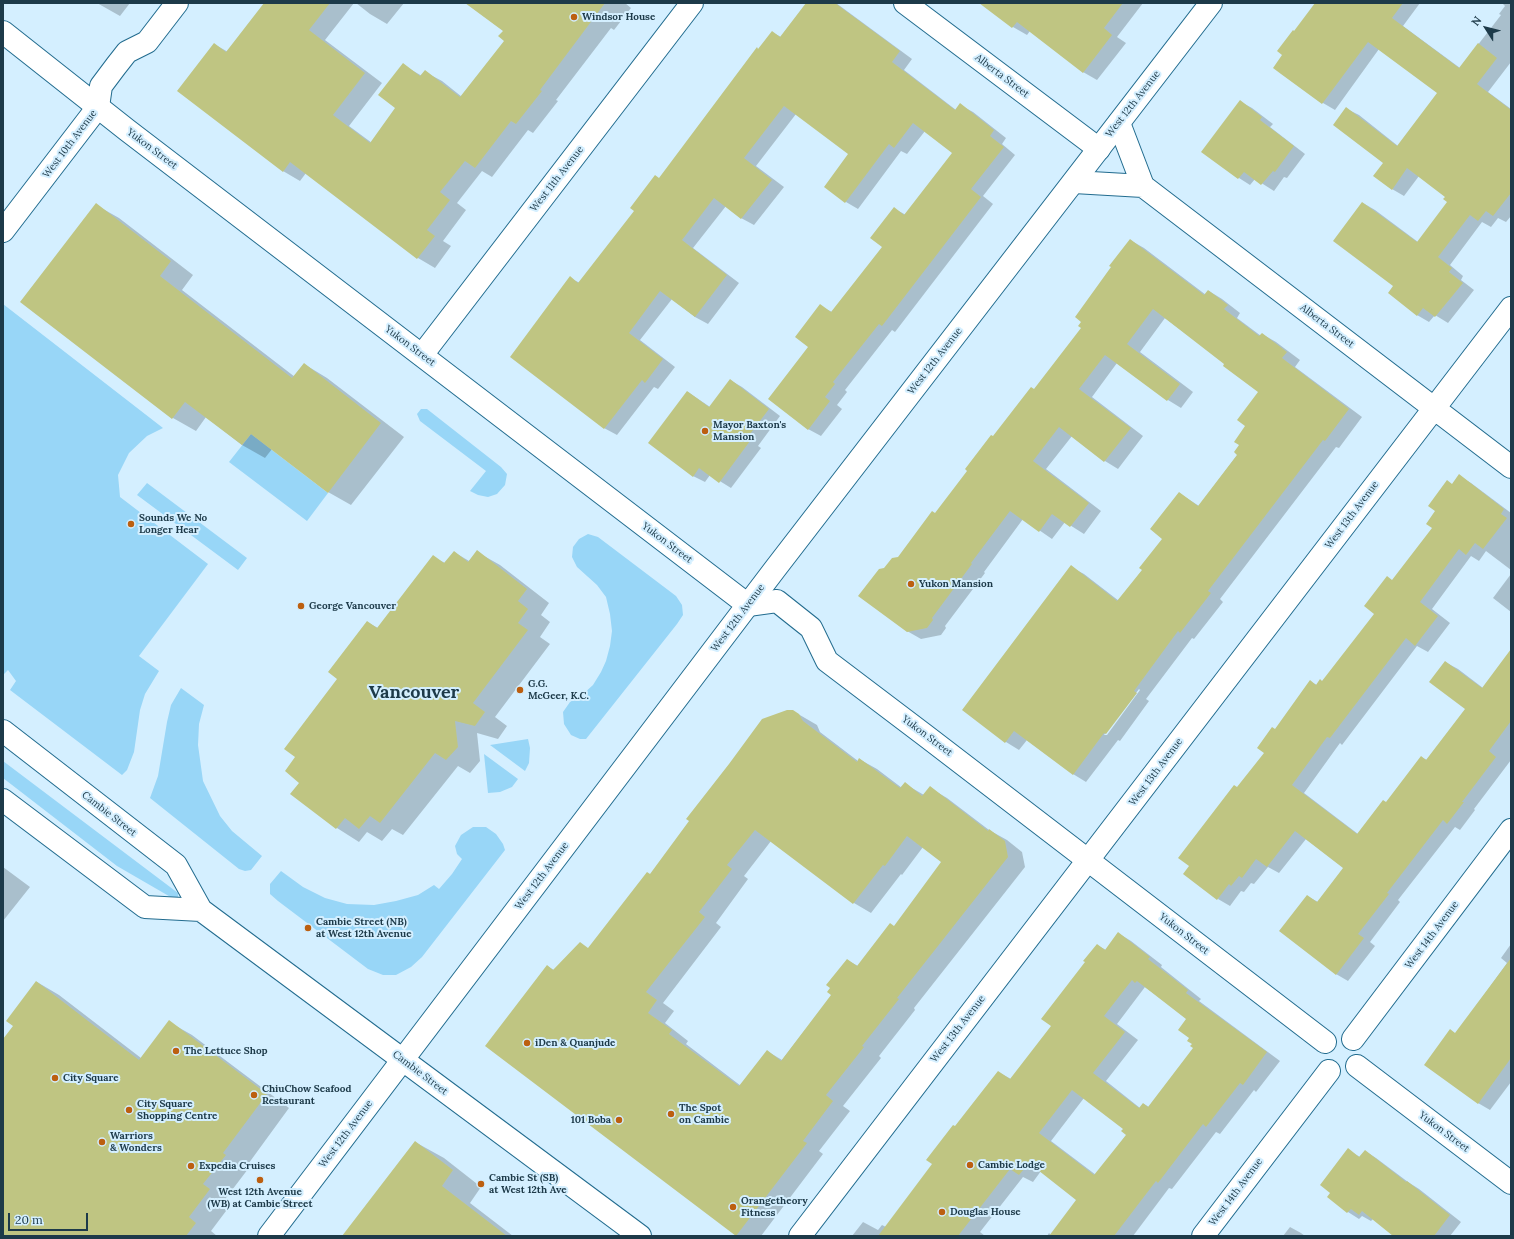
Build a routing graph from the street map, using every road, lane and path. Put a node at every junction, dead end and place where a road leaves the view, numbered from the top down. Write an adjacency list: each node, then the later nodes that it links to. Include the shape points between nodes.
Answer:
1 (177, 3): 6 (street, West 10th Avenue, via 147,42 127,52 116,66 102,86)
2 (692, 3): 13 (street, West 11th Avenue)
3 (905, 3): 8 (street, Alberta Street)
4 (1211, 3): 7 (street, West 12th Avenue)
5 (3, 32): 6 (street, Yukon Street)
6 (98, 107): 11 (street, West 10th Avenue); 13 (street, Yukon Street)
7 (1119, 123): 8 (street, West 12th Avenue); 10 (street)
8 (1099, 149): 9 (street, West 12th Avenue)
9 (1074, 182): 10 (street); 16 (street, West 12th Avenue)
10 (1143, 186): 14 (street, Alberta Street)
11 (3, 231)
12 (1511, 308): 14 (street, West 13th Avenue)
13 (422, 355): 16 (street, Yukon Street)
14 (1434, 408): 15 (street, Alberta Street); 20 (street, West 13th Avenue)
15 (1511, 467)
16 (748, 605): 20 (street, Yukon Street, via 777,601 811,628 827,661); 24 (street, West 12th Avenue)
17 (3, 731): 21 (street, Cambie Street, via 176,865)
18 (3, 800): 21 (street, via 145,907)
19 (1511, 830): 22 (street, West 14th Avenue)
20 (1088, 860): 23 (street, Yukon Street); 30 (street, West 13th Avenue)
21 (201, 910): 24 (street, Cambie Street)
22 (1353, 1039): 23 (street, via 1335,1035); 25 (street, via 1360,1049 1360,1061)
23 (1325, 1042): 26 (street, via 1320,1054)
24 (403, 1060): 28 (street, West 12th Avenue); 29 (street, Cambie Street)
25 (1357, 1066): 26 (street, via 1353,1071 1340,1075); 27 (street, Yukon Street)
26 (1328, 1071): 31 (street, West 14th Avenue)
27 (1511, 1183)
28 (269, 1236)
29 (640, 1236)
30 (800, 1236)
31 (1203, 1236)

